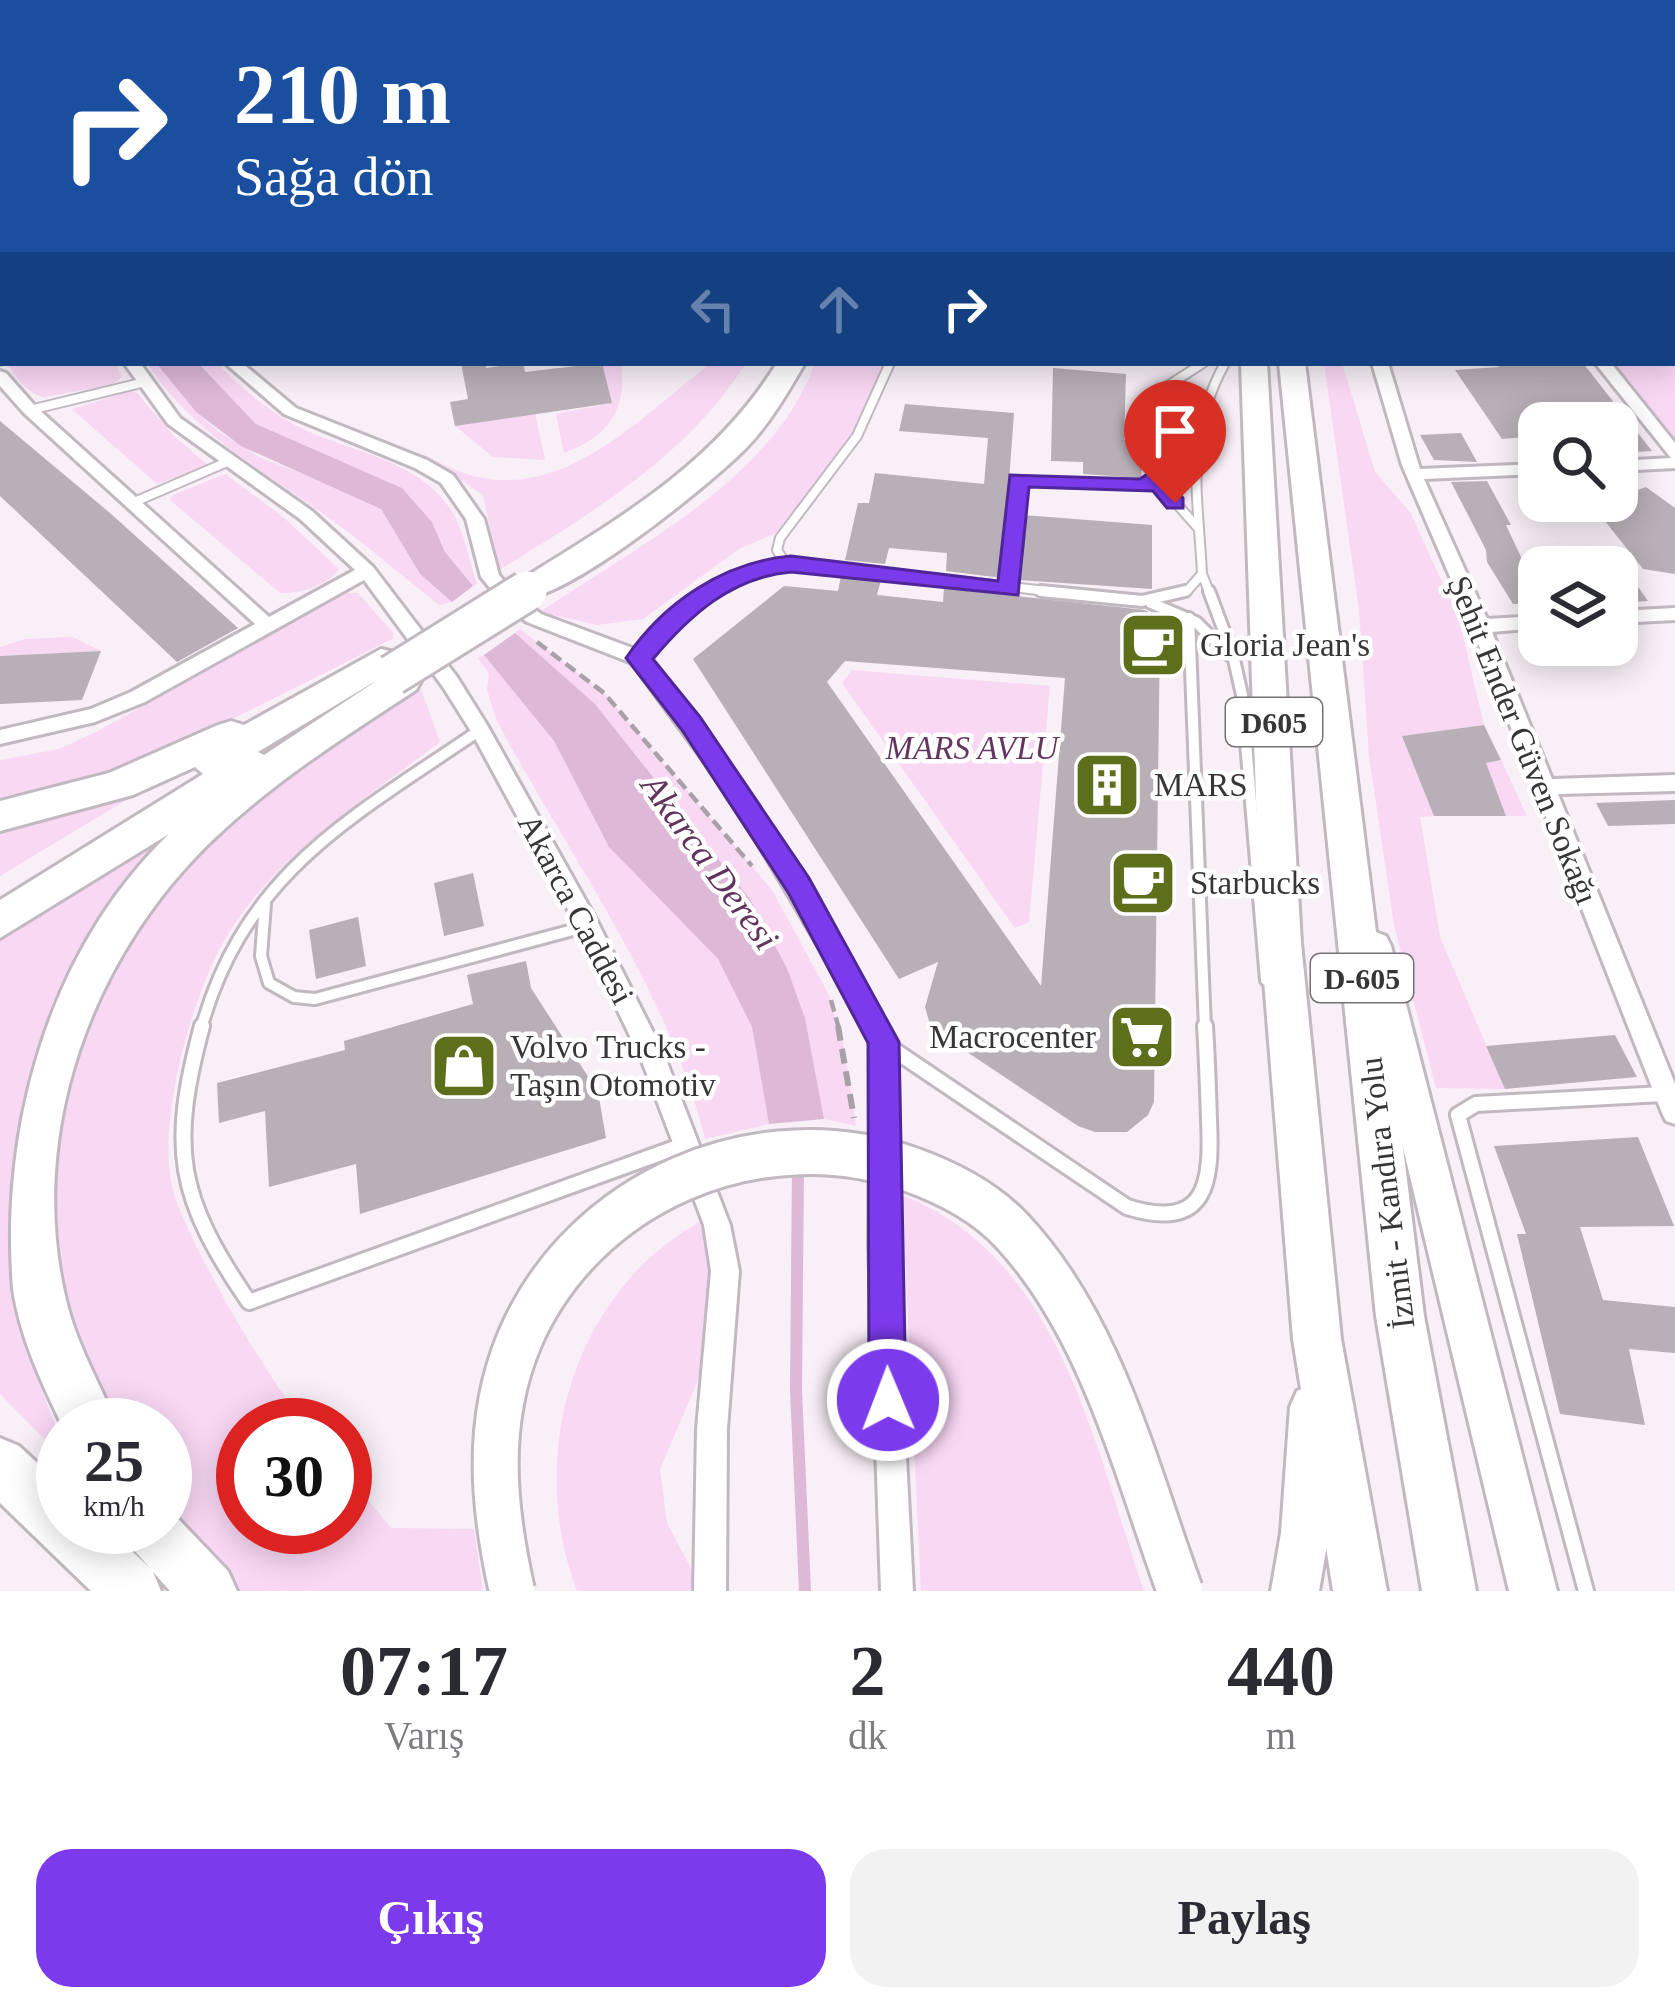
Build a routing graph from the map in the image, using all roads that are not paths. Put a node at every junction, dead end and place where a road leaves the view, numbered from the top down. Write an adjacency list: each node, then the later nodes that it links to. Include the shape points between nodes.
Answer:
1 (237, 366): 34 (street, via 290,411 447,479 475,519 490,577 510,601 534,619)
2 (764, 366): 25 (highway, via 687,460)
3 (789, 366): 25 (highway, via 718,464)
4 (889, 366): 22 (lane, via 855,446 780,538 778,556)
5 (1198, 366): 19 (lane, via 1152,396)
6 (1224, 366): 21 (lane, via 1196,429)
7 (1254, 366): 48 (highway, D605)
8 (1292, 366): 42 (highway, İzmit - Kandıra Yolu / D-605)
9 (1381, 366): 18 (street, Şehit Ender Güven Sokağı)
10 (1605, 366): 15 (street)
11 (138, 372): 13 (lane); 14 (street, Akarca Caddesi, via 174,421)
12 (0, 376): 13 (street)
13 (30, 410): 20 (street)
14 (226, 462): 20 (lane); 23 (street, Akarca Caddesi, via 306,515)
15 (1674, 463): 16 (street)
16 (1638, 465)
17 (1518, 470): 18 (street)
18 (1414, 474): 33 (street, Şehit Ender Güven Sokağı)
19 (1153, 477): 21 (lane); 26 (lane, via 1146,486 1017,480)
20 (132, 502): 32 (street)
21 (1199, 529): 24 (lane)
22 (791, 564): 26 (lane); 34 (lane, via 750,571 702,596)
23 (367, 571): 32 (street); 37 (street, Akarca Caddesi)
24 (1202, 574): 27 (lane, via 1186,591); 36 (lane)
25 (524, 584): 35 (highway, bridge, via 444,656)
26 (1009, 590): 27 (lane)
27 (1142, 601): 30 (lane)
28 (1675, 614): 29 (street)
29 (1638, 616)
30 (1189, 618): 36 (lane, via 1222,646); 47 (lane, via 1211,1166 1203,1198 1171,1215 1127,1207)
31 (1518, 623): 33 (street)
32 (267, 625): 38 (street, via 138,697)
33 (1480, 626): 40 (street, Şehit Ender Güven Sokağı)
34 (639, 658): 47 (street, via 799,886)
35 (392, 672): 41 (highway, via 119,785); 43 (highway); 45 (highway); 52 (highway, via 147,883 76,996 32,1138 28,1201 38,1292)
36 (1240, 678): 48 (lane, via 1261,963)
37 (480, 730): 44 (lane, via 343,828); 46 (street, Akarca Caddesi)
38 (0, 737)
39 (1675, 783): 40 (street)
40 (1543, 787): 49 (street, Şehit Ender Güven Sokağı)
41 (0, 816)
42 (1348, 844): 65 (highway, İzmit - Kandıra Yolu / D-605, via 1400,1316); 66 (main road)
43 (0, 893)
44 (266, 900): 46 (lane, via 260,967 270,987 289,999 315,999); 50 (lane, via 242,928 209,995 178,1135 184,1183 208,1243 249,1302)
45 (0, 921)
46 (588, 926): 50 (street, Akarca Caddesi)
47 (884, 1042): 61 (street, via 882,1244)
48 (1293, 1082): 51 (highway, D605)
49 (1669, 1092): 67 (lane, via 1476,1104 1458,1115)
50 (688, 1144): 60 (street, Akarca Caddesi, via 725,1271)
51 (1318, 1339): 63 (main road); 64 (highway, D605)
52 (76, 1398)
53 (0, 1465): 54 (highway)
54 (36, 1499)
55 (93, 1554): 57 (highway)
56 (175, 1554): 58 (highway)
57 (132, 1591)
58 (208, 1591)
59 (512, 1591): 62 (main road, bridge, via 493,1513 495,1436 519,1340 558,1272 598,1226 647,1193 752,1155 822,1149 948,1185 1028,1248 1080,1334)
60 (710, 1591)
61 (898, 1591)
62 (1180, 1591)
63 (1294, 1591)
64 (1360, 1591)
65 (1449, 1591)
66 (1533, 1591)
67 (1586, 1591)

